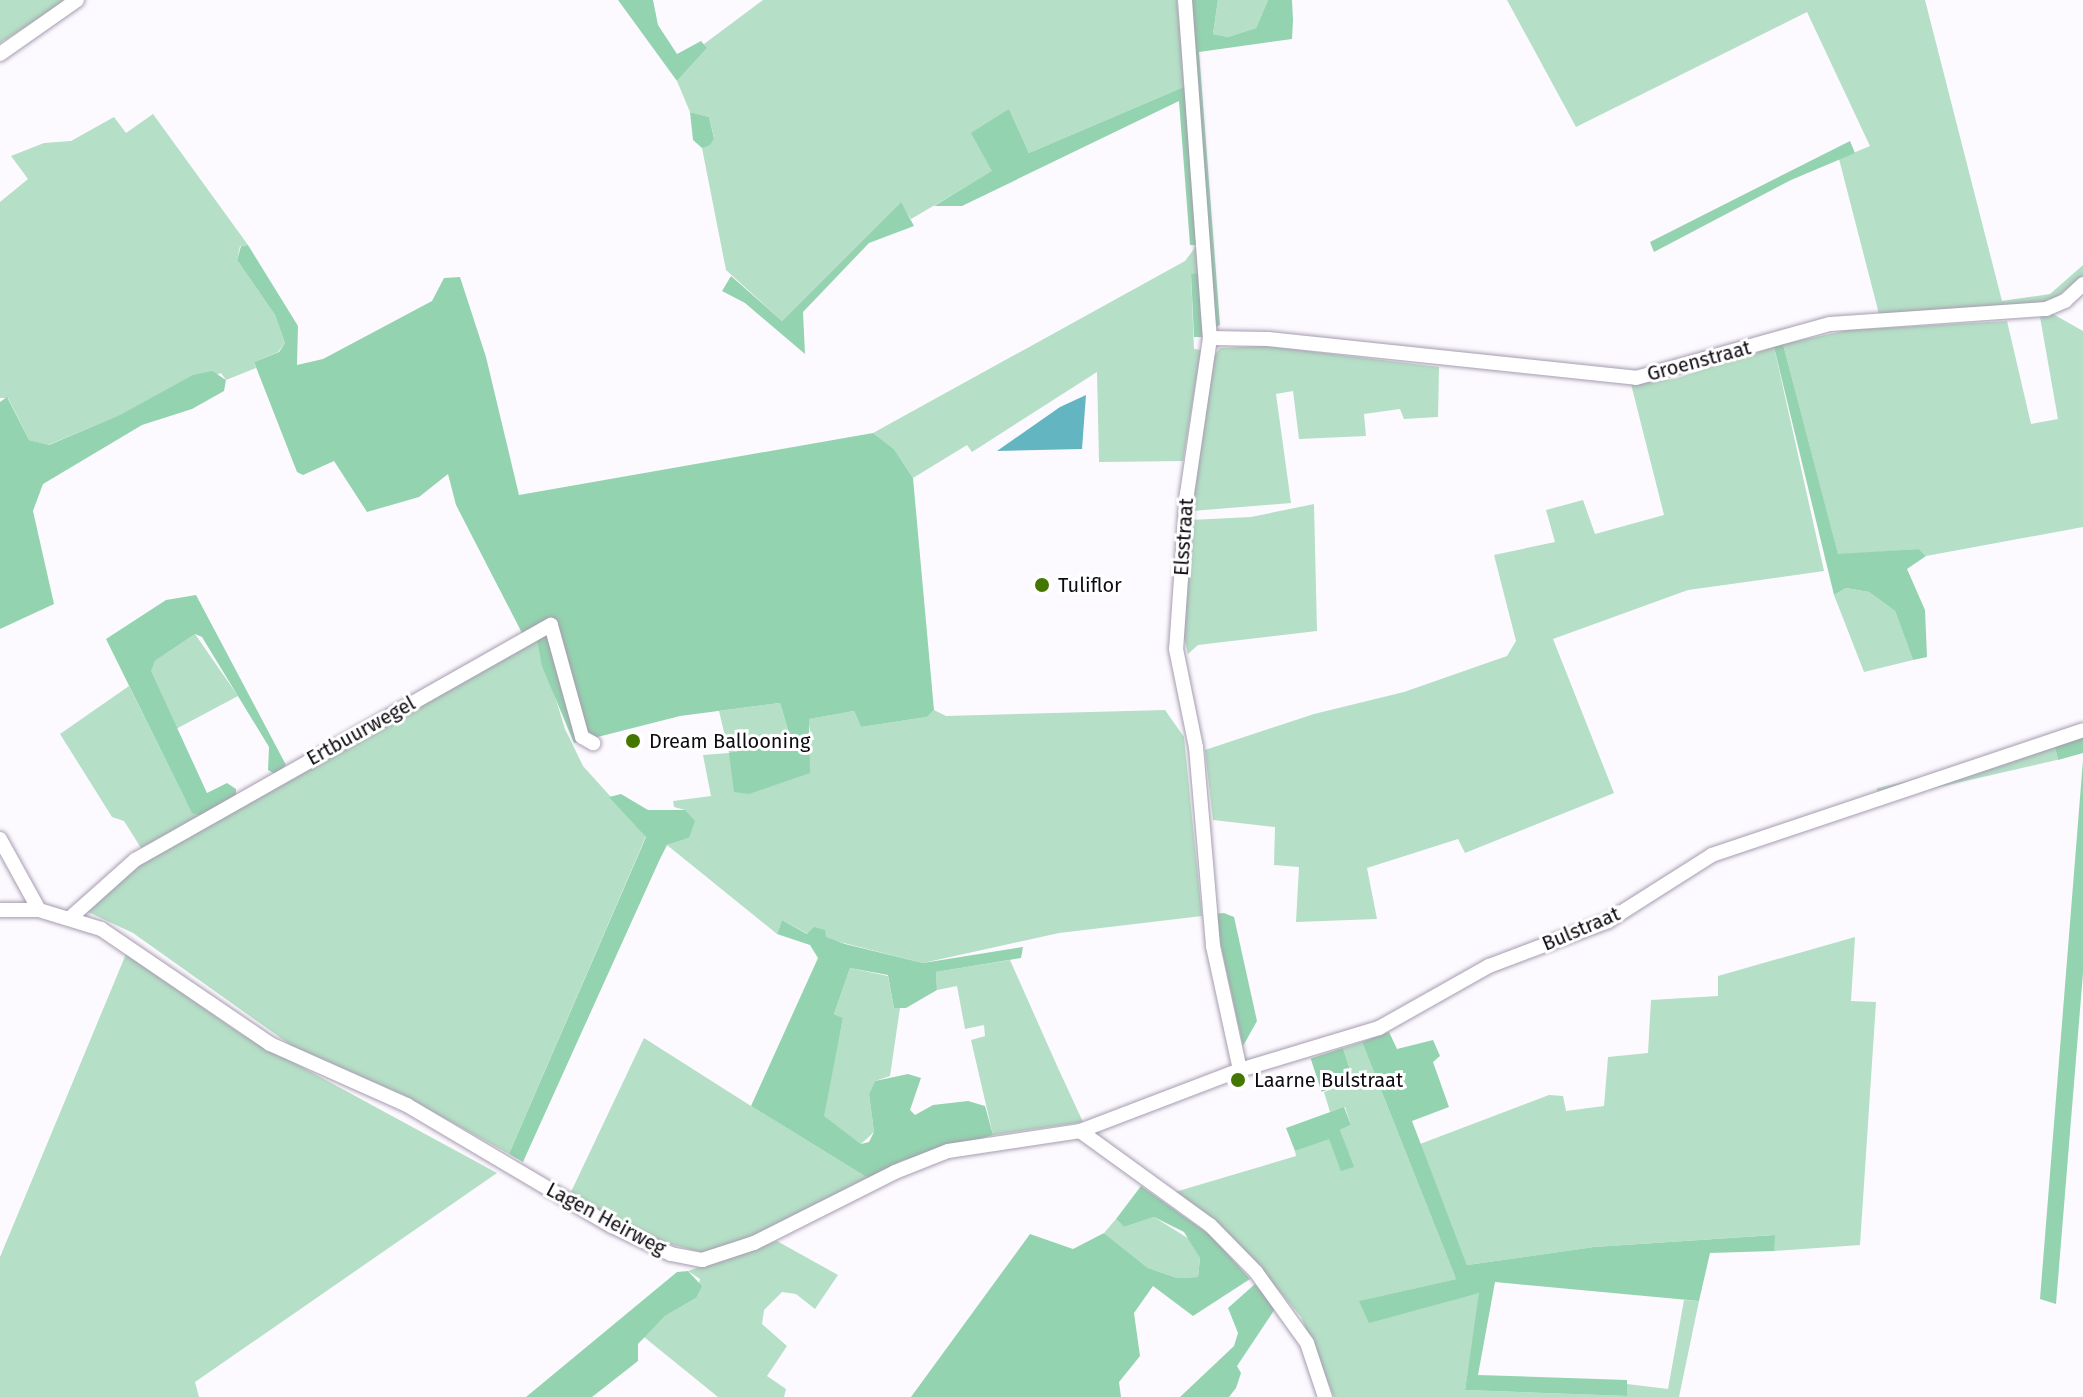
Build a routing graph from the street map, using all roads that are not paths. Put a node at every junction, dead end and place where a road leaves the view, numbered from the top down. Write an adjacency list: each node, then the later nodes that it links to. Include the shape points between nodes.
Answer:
1 (77, 0): 3 (street)
2 (1185, 0): 5 (street, Elsstraat)
3 (0, 54)
4 (2083, 284): 5 (street, Groenstraat, via 2074,295 2046,309 1830,324 1636,378 1268,339)
5 (1210, 338): 12 (street, Elsstraat, via 1187,493 1176,649 1196,747 1213,946)
6 (2083, 730): 12 (street, Bulstraat, via 1712,855 1608,921 1489,966 1379,1028)
7 (593, 743): 11 (street, Ertbuurwegel, via 582,737 551,625 135,860)
8 (0, 839): 10 (street)
9 (0, 910): 10 (street, Lagen Heirweg)
10 (39, 910): 11 (street, Lagen Heirweg)
11 (71, 917): 13 (street, Lagen Heirweg, via 129,945 290,1056 407,1105 612,1226 671,1254 702,1260 754,1243 948,1151)
12 (1240, 1070): 13 (street, Bulstraat)
13 (1080, 1131): 14 (street, via 1210,1225 1256,1272 1307,1343)
14 (1325, 1397)

